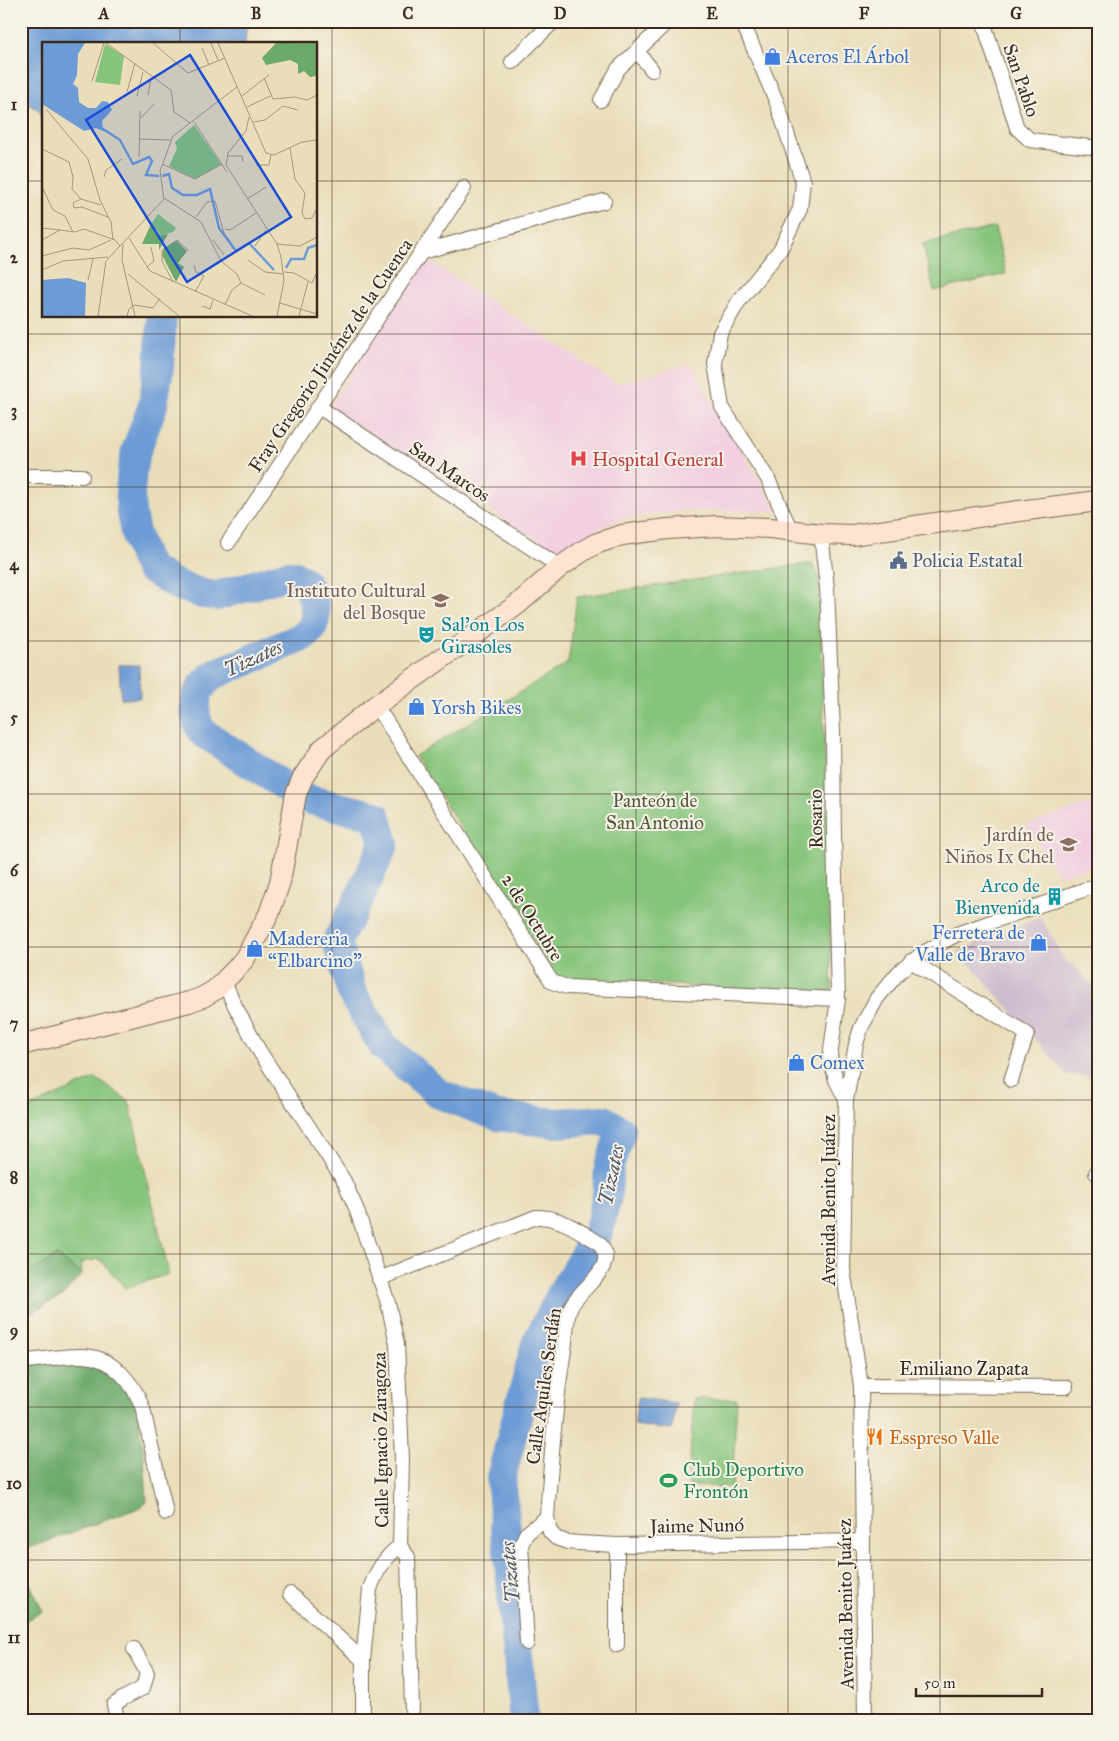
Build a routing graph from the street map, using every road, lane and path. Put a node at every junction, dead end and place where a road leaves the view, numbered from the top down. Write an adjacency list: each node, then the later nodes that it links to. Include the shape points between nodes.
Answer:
1 (554, 21): 6 (street)
2 (668, 21): 5 (street)
3 (742, 21): 17 (street, via 777,103 803,182 800,209 780,250 739,300 720,333 715,364 722,407 768,479)
4 (983, 21): 9 (street, San Pablo, via 1017,128 1030,140)
5 (637, 51): 7 (street); 8 (street, via 618,69)
6 (512, 62)
7 (652, 70)
8 (601, 100)
9 (1098, 148)
10 (464, 188): 12 (street, Fray Gregorio Jiménez de la Cuenca)
11 (604, 201): 12 (street)
12 (422, 252): 13 (street, Fray Gregorio Jiménez de la Cuenca)
13 (318, 407): 19 (street, Fray Gregorio Jiménez de la Cuenca); 20 (street, San Marcos)
14 (21, 476): 15 (street)
15 (82, 476)
16 (1098, 501): 18 (main road, via 852,535)
17 (791, 530): 18 (main road); 20 (main road, via 715,526 622,535 595,544)
18 (821, 534): 25 (street, Rosario, via 827,588 833,732)
19 (228, 543)
20 (560, 567): 21 (main road, via 518,604)
21 (375, 706): 24 (main road, via 322,749 303,777 296,794 276,896 245,958); 25 (street, 2 de Octubre, via 552,982 567,987)
22 (1098, 885): 23 (street, Avenida Benito Juárez, via 959,933)
23 (912, 962): 27 (street, via 1027,1034); 28 (street, Avenida Benito Juárez, via 888,985 869,1012 856,1044)
24 (224, 982): 26 (main road, via 203,997 189,1002); 29 (street, Calle Ignacio Zaragoza, via 260,1052 344,1181)
25 (838, 998): 28 (street, Rosario, via 830,1058)
26 (21, 1045)
27 (1011, 1080)
28 (846, 1100): 31 (street, Avenida Benito Juárez, via 843,1269)
29 (379, 1278): 34 (street, Calle Aquiles Serdán, via 536,1217 552,1218 599,1243 604,1251 603,1267 572,1302 568,1318 556,1405); 37 (street, Calle Ignacio Zaragoza, via 397,1344 402,1459)
30 (21, 1362): 33 (street, via 84,1356 109,1364 129,1380 143,1409)
31 (861, 1386): 32 (street, Emiliano Zapata); 35 (street, Avenida Benito Juárez)
32 (1066, 1387)
33 (166, 1513)
34 (547, 1517): 36 (street, Jaime Nunó, via 550,1532 556,1538 567,1542); 39 (street, via 526,1534 521,1545)
35 (863, 1541): 36 (street, Jaime Nunó); 46 (street, Avenida Benito Juárez)
36 (617, 1545): 40 (street)
37 (400, 1546): 42 (street, Calle Ignacio Zaragoza, via 384,1561 373,1579); 43 (street, via 408,1557)
38 (290, 1594): 42 (street)
39 (527, 1643)
40 (617, 1645)
41 (134, 1649): 44 (street, via 147,1674 143,1688 114,1705)
42 (363, 1660): 45 (street, Calle Ignacio Zaragoza)
43 (412, 1710)
44 (119, 1720)
45 (363, 1720)
46 (864, 1720)

